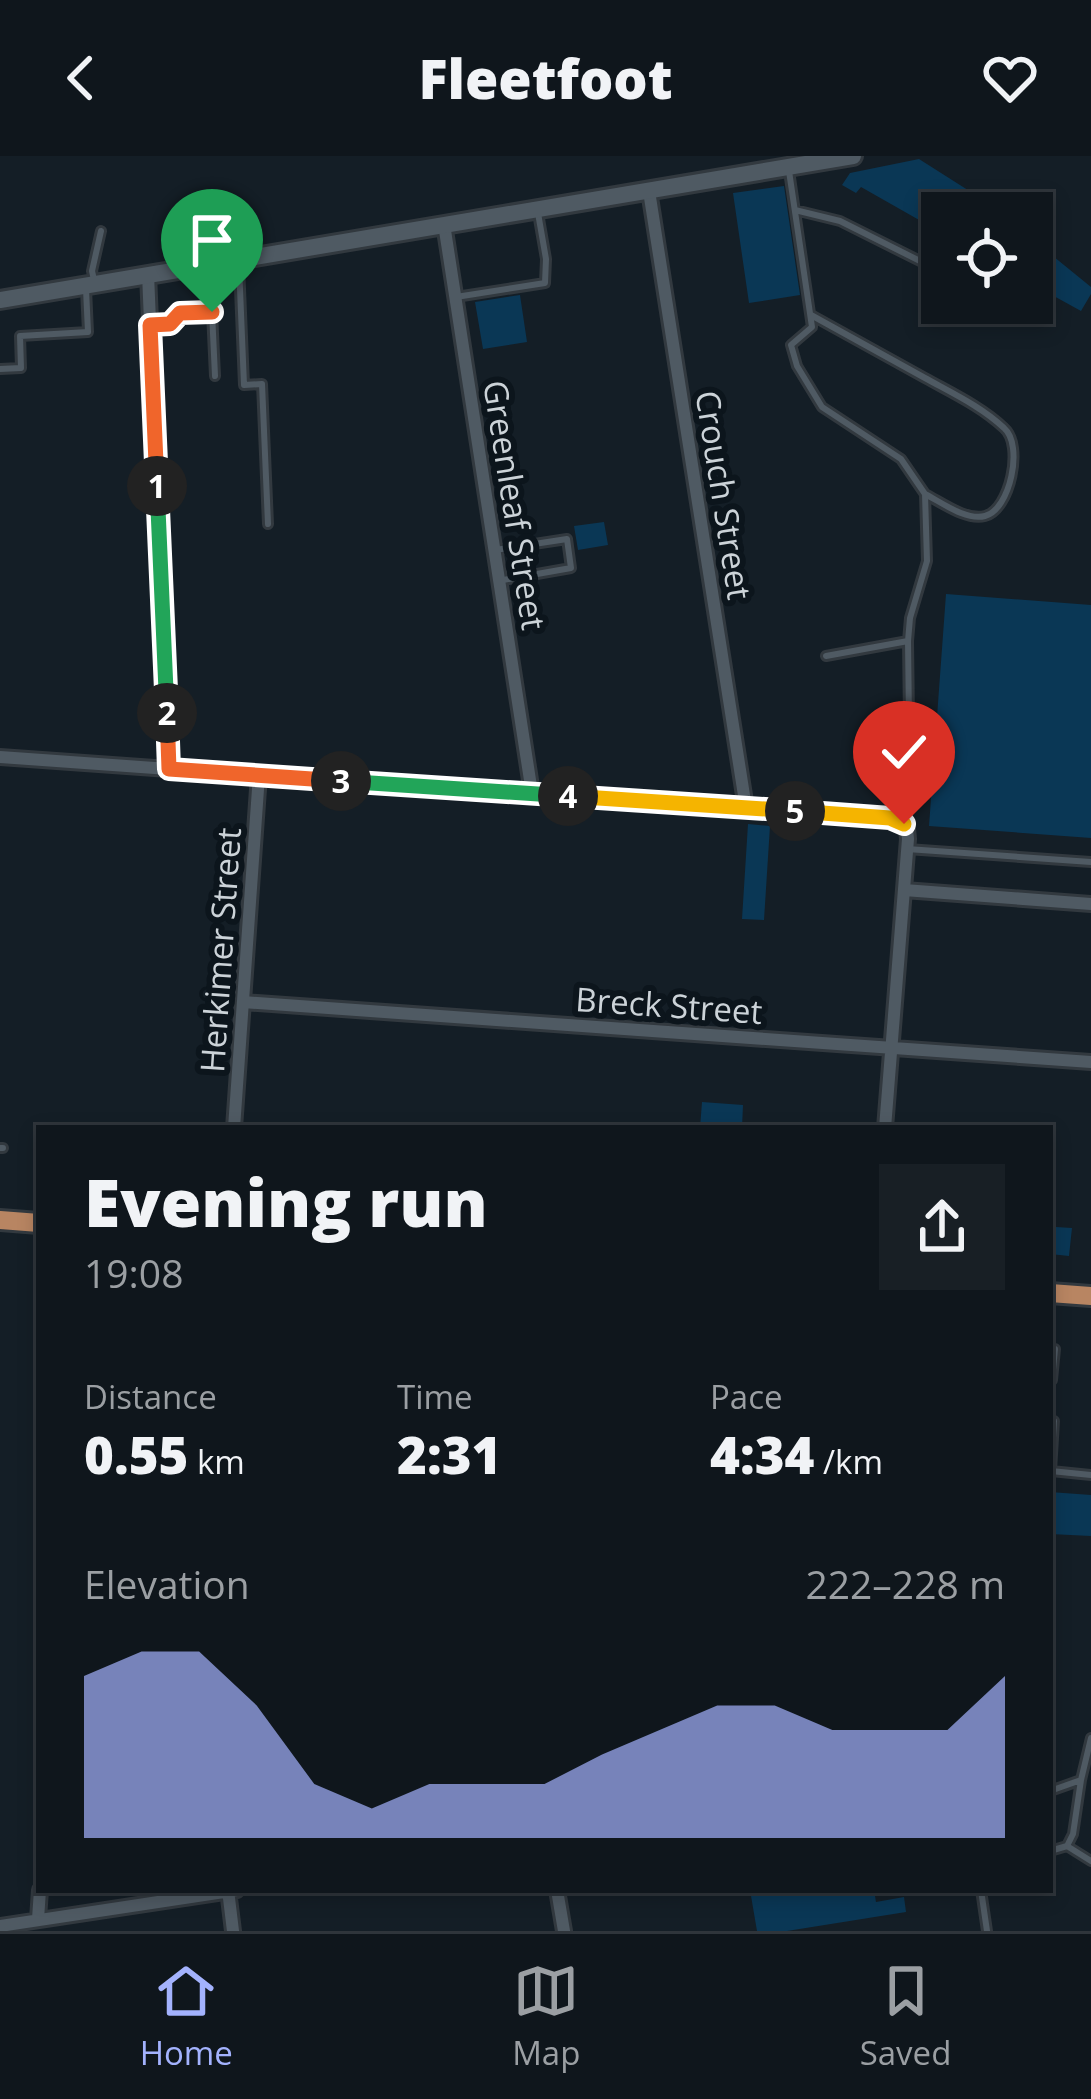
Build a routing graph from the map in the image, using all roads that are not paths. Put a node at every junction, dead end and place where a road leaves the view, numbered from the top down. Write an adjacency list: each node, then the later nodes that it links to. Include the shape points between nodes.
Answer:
1 (853, 156): 2 (main road)
2 (788, 167): 3 (main road); 5 (lane)
3 (649, 191): 4 (main road); 30 (street, Crouch Street)
4 (537, 209): 6 (main road); 13 (lane, via 545,283)
5 (795, 210): 9 (lane, via 840,221); 16 (lane)
6 (444, 224): 8 (main road); 13 (street, Greenleaf Street)
7 (101, 231): 12 (lane)
8 (239, 259): 10 (main road); 21 (lane, via 244,385 262,384)
9 (921, 262)
10 (205, 265): 11 (main road); 15 (lane)
11 (148, 274): 12 (main road); 17 (street)
12 (90, 284): 14 (main road); 18 (lane, via 88,332 20,336 21,368)
13 (455, 297): 22 (street, Greenleaf Street)
14 (0, 300)
15 (212, 312): 17 (lane); 19 (lane)
16 (811, 315): 20 (lane, via 812,327 790,345 822,407 901,459); 20 (lane, via 1008,430 1015,462 1000,507 970,517)
17 (150, 325): 27 (street)
18 (0, 369)
19 (215, 376)
20 (925, 494): 24 (lane, via 927,561)
21 (268, 524)
22 (494, 550): 23 (street, Greenleaf Street); 23 (lane, via 567,539 572,568)
23 (499, 581): 29 (street, Greenleaf Street)
24 (908, 641): 25 (lane); 31 (lane)
25 (826, 656)
26 (0, 757): 27 (street)
27 (169, 769): 28 (street)
28 (260, 775): 29 (street); 36 (street, Herkimer Street)
29 (532, 793): 30 (street)
30 (746, 808): 31 (street)
31 (904, 824): 32 (street)
32 (908, 849): 33 (lane); 34 (street)
33 (1091, 862)
34 (904, 890): 35 (street); 37 (street)
35 (1091, 904)
36 (243, 1002): 37 (street, Breck Street); 39 (street, Herkimer Street)
37 (891, 1047): 38 (street, Breck Street); 40 (street)
38 (1091, 1062)
39 (234, 1125)
40 (886, 1125)
41 (0, 1220): 42 (main road)
42 (36, 1222)
43 (1053, 1293): 44 (main road)
44 (1091, 1296)
45 (1053, 1471): 46 (lane)
46 (1091, 1475)
47 (1091, 1738): 48 (lane)
48 (1081, 1780): 49 (lane); 50 (lane)
49 (1053, 1790)
50 (1067, 1846): 51 (lane); 52 (lane)
51 (1053, 1850)
52 (1091, 1861)
53 (40, 1893): 58 (street)
54 (214, 1893): 58 (street)
55 (228, 1893): 60 (street)
56 (558, 1893): 61 (street)
57 (981, 1893): 62 (lane)
58 (38, 1919): 59 (street)
59 (0, 1926)
60 (233, 1931)
61 (564, 1931)
62 (987, 1931)

